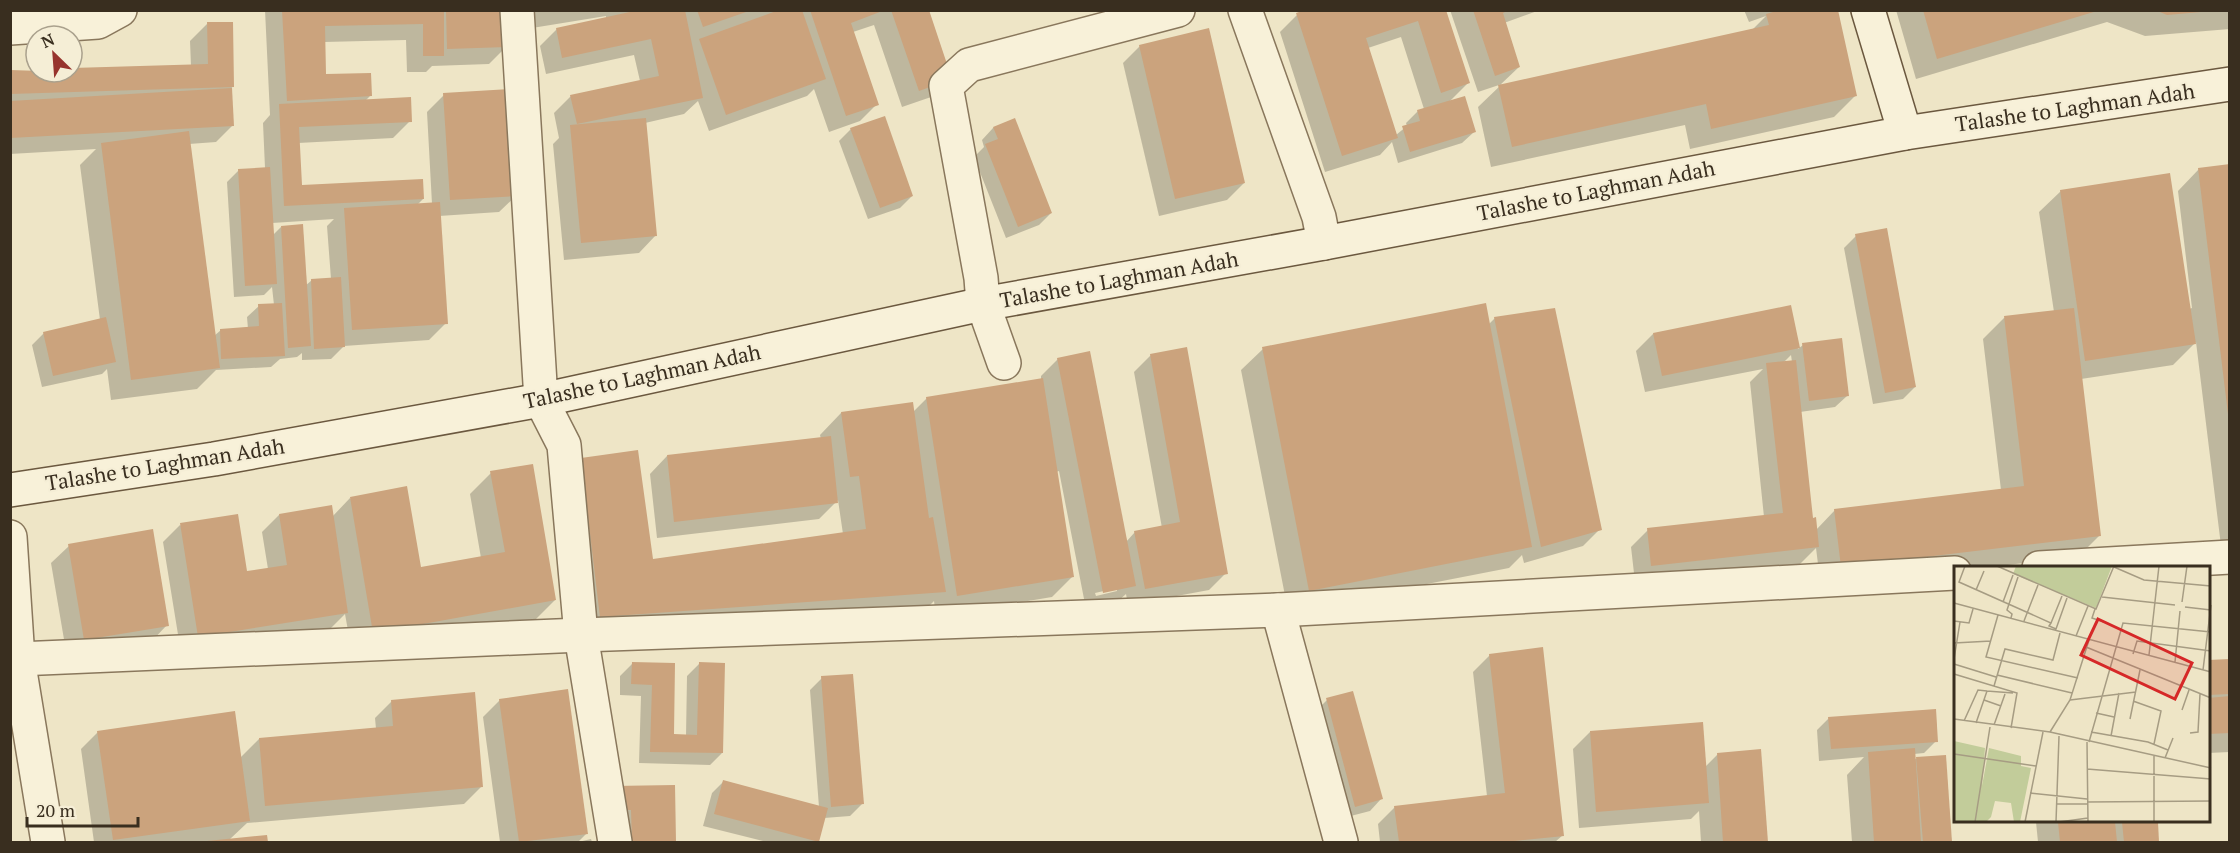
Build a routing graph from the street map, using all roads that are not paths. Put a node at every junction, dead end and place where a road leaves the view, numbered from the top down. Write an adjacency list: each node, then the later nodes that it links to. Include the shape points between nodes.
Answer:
1 (120, 10): 6 (street, via 98,22)
2 (517, 10): 12 (street)
3 (1178, 10): 10 (street, via 969,65 946,86)
4 (1245, 10): 9 (street, via 1319,217)
5 (1868, 10): 8 (street)
6 (10, 28)
7 (2229, 84): 8 (street, Talashe to Laghman Adah)
8 (1905, 133): 9 (street, Talashe to Laghman Adah)
9 (1324, 243): 10 (street, Talashe to Laghman Adah)
10 (983, 304): 11 (street); 12 (street, Talashe to Laghman Adah)
11 (1004, 363)
12 (541, 399): 13 (street, Talashe to Laghman Adah, via 214,459); 19 (street, via 564,445)
13 (10, 490)
14 (10, 537): 20 (street)
15 (2229, 558): 16 (street)
16 (2077, 566)
17 (1954, 573): 18 (street)
18 (1278, 610): 19 (street); 23 (street)
19 (581, 635): 20 (street); 22 (street)
20 (18, 659): 21 (street)
21 (48, 843)
22 (615, 843)
23 (1341, 843)

